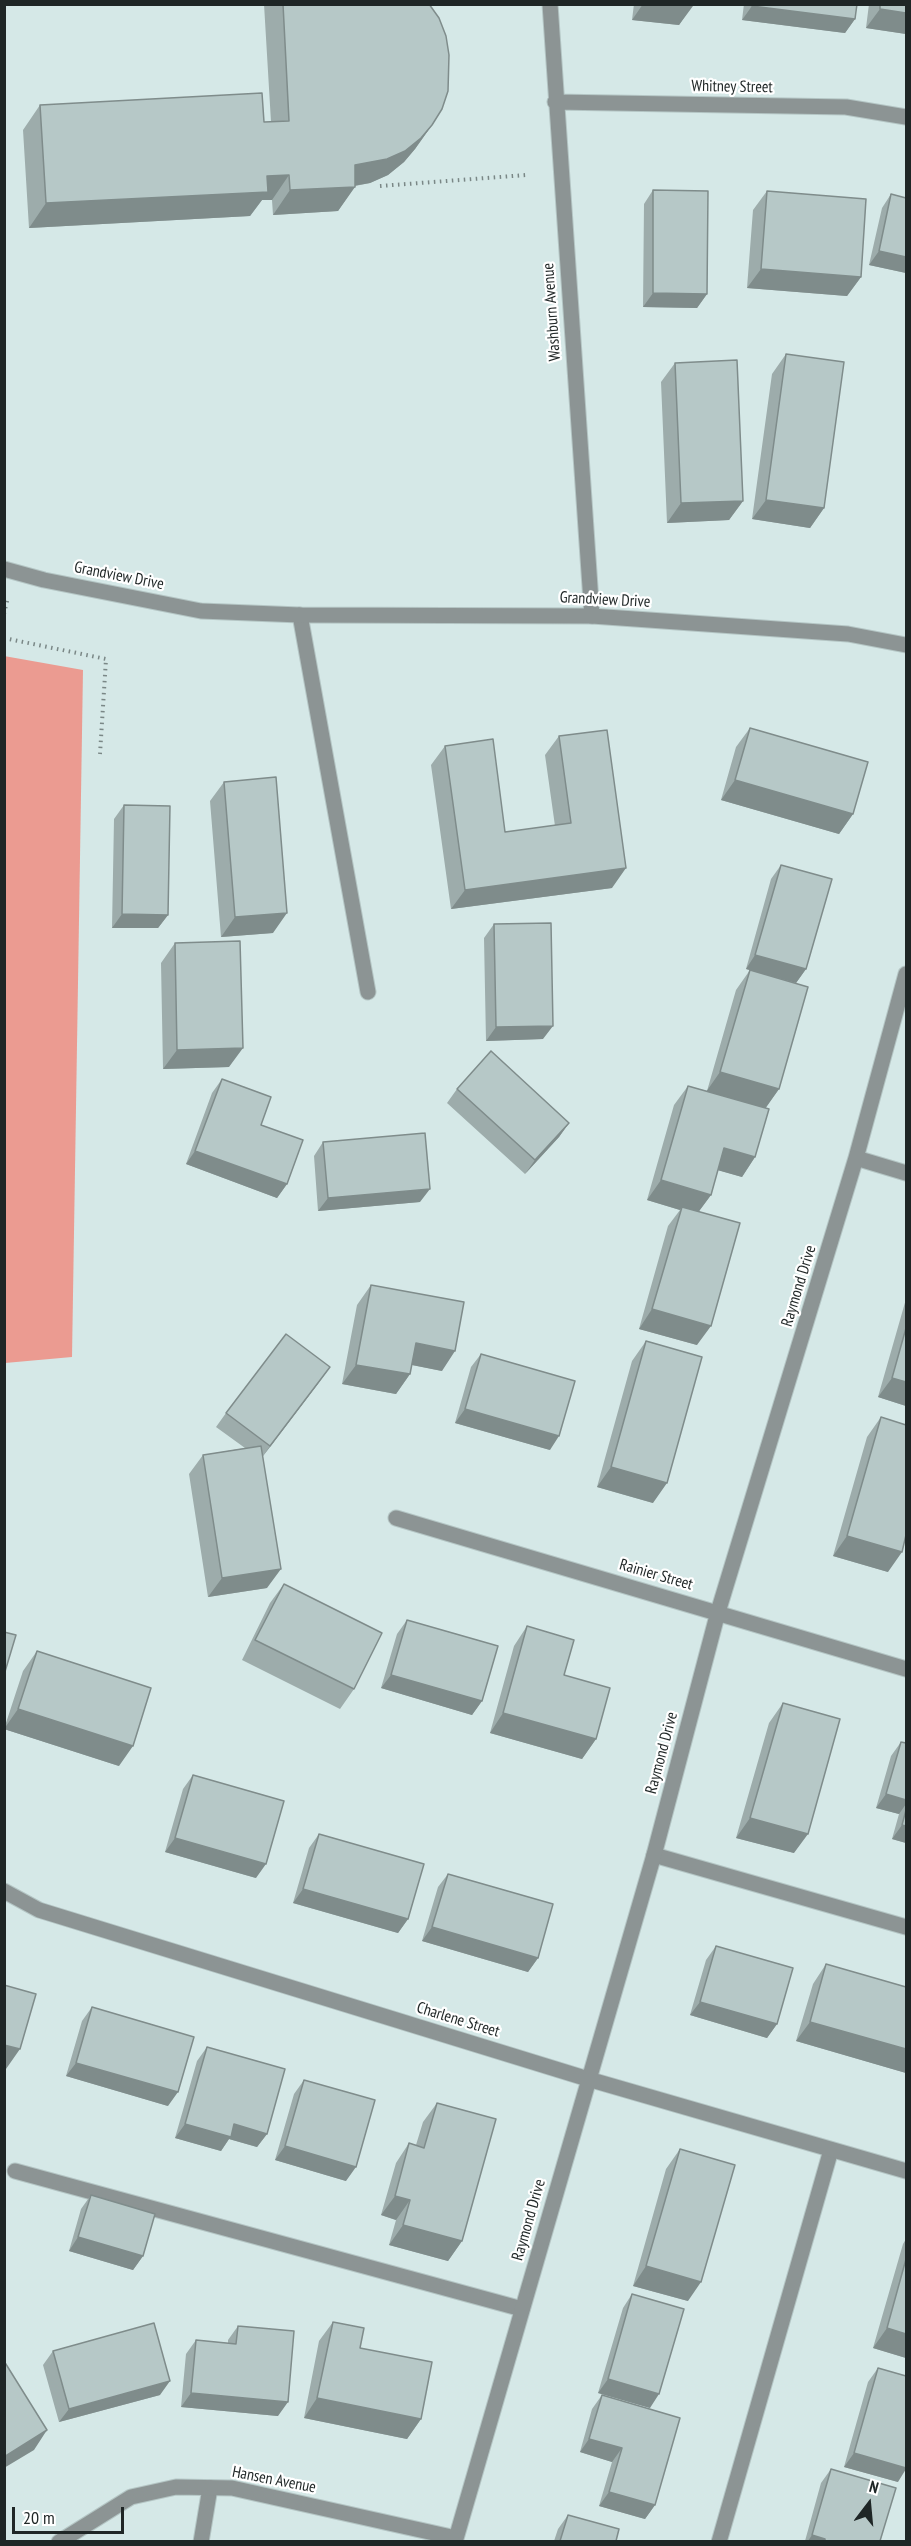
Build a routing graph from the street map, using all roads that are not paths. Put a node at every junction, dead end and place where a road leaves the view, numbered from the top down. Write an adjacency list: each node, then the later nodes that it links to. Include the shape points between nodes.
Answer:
1 (550, 4): 2 (street, Washburn Avenue)
2 (555, 102): 3 (street, Whitney Street, via 846,107); 6 (street, Washburn Avenue)
3 (906, 117)
4 (4, 568): 5 (street, Grandview Drive, via 44,580 201,611)
5 (300, 615): 6 (street, Grandview Drive); 9 (street)
6 (592, 616): 7 (street, Grandview Drive, via 848,634)
7 (906, 645)
8 (906, 974): 10 (street, Raymond Drive)
9 (368, 992)
10 (856, 1158): 11 (street); 13 (street, Raymond Drive)
11 (906, 1173)
12 (396, 1518): 13 (street, Rainier Street)
13 (718, 1612): 14 (street, Rainier Street); 15 (street, Raymond Drive)
14 (906, 1669)
15 (654, 1855): 17 (street); 18 (street, Raymond Drive)
16 (4, 1891): 18 (street, Charlene Street, via 39,1910)
17 (906, 1927)
18 (588, 2079): 19 (street, Charlene Street); 22 (street, Raymond Drive)
19 (831, 2150): 21 (street, Charlene Street); 27 (street)
20 (15, 2170): 22 (street)
21 (906, 2171)
22 (522, 2309): 24 (street, Raymond Drive)
23 (210, 2488): 24 (street, Hansen Avenue, via 232,2488); 25 (street, Hansen Avenue, via 176,2487 131,2497); 26 (street)
24 (456, 2540)
25 (59, 2541)
26 (201, 2541)
27 (719, 2541)

